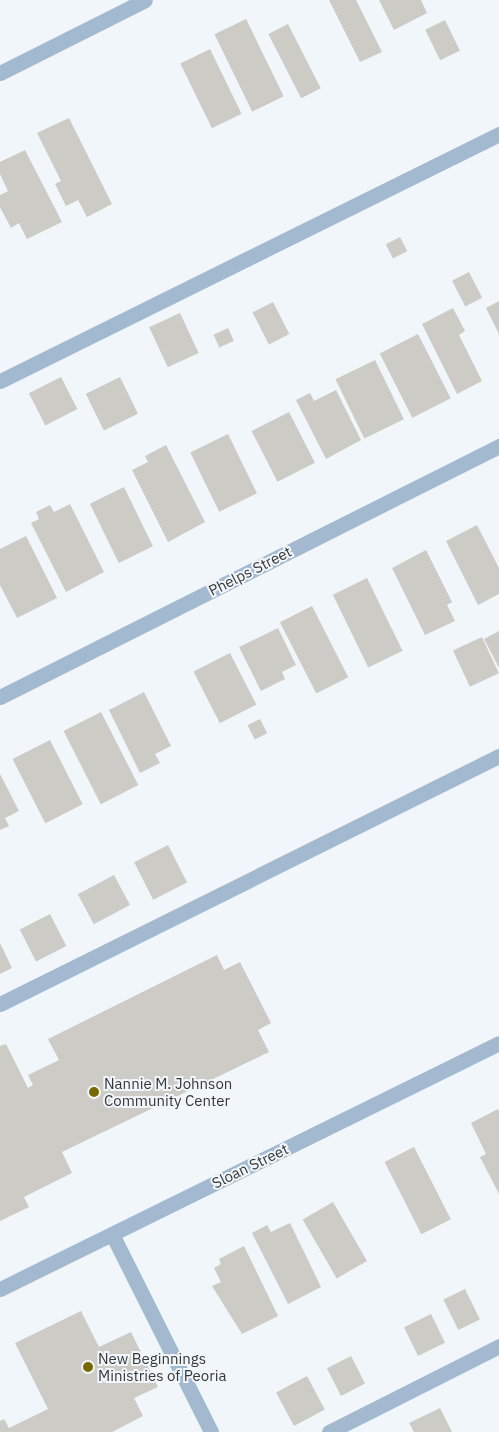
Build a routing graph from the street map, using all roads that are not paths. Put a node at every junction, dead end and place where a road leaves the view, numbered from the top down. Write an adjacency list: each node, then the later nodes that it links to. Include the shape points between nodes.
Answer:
1 (145, 0): 2 (street)
2 (0, 73)
3 (499, 134): 4 (street)
4 (0, 381)
5 (499, 446): 6 (street, Phelps Street)
6 (0, 697)
7 (499, 756): 8 (street)
8 (0, 1004)
9 (499, 1043): 10 (street, Sloan Street)
10 (112, 1234): 11 (street, Sloan Street); 13 (street)
11 (0, 1289)
12 (499, 1346): 14 (street)
13 (211, 1432)
14 (329, 1432)

